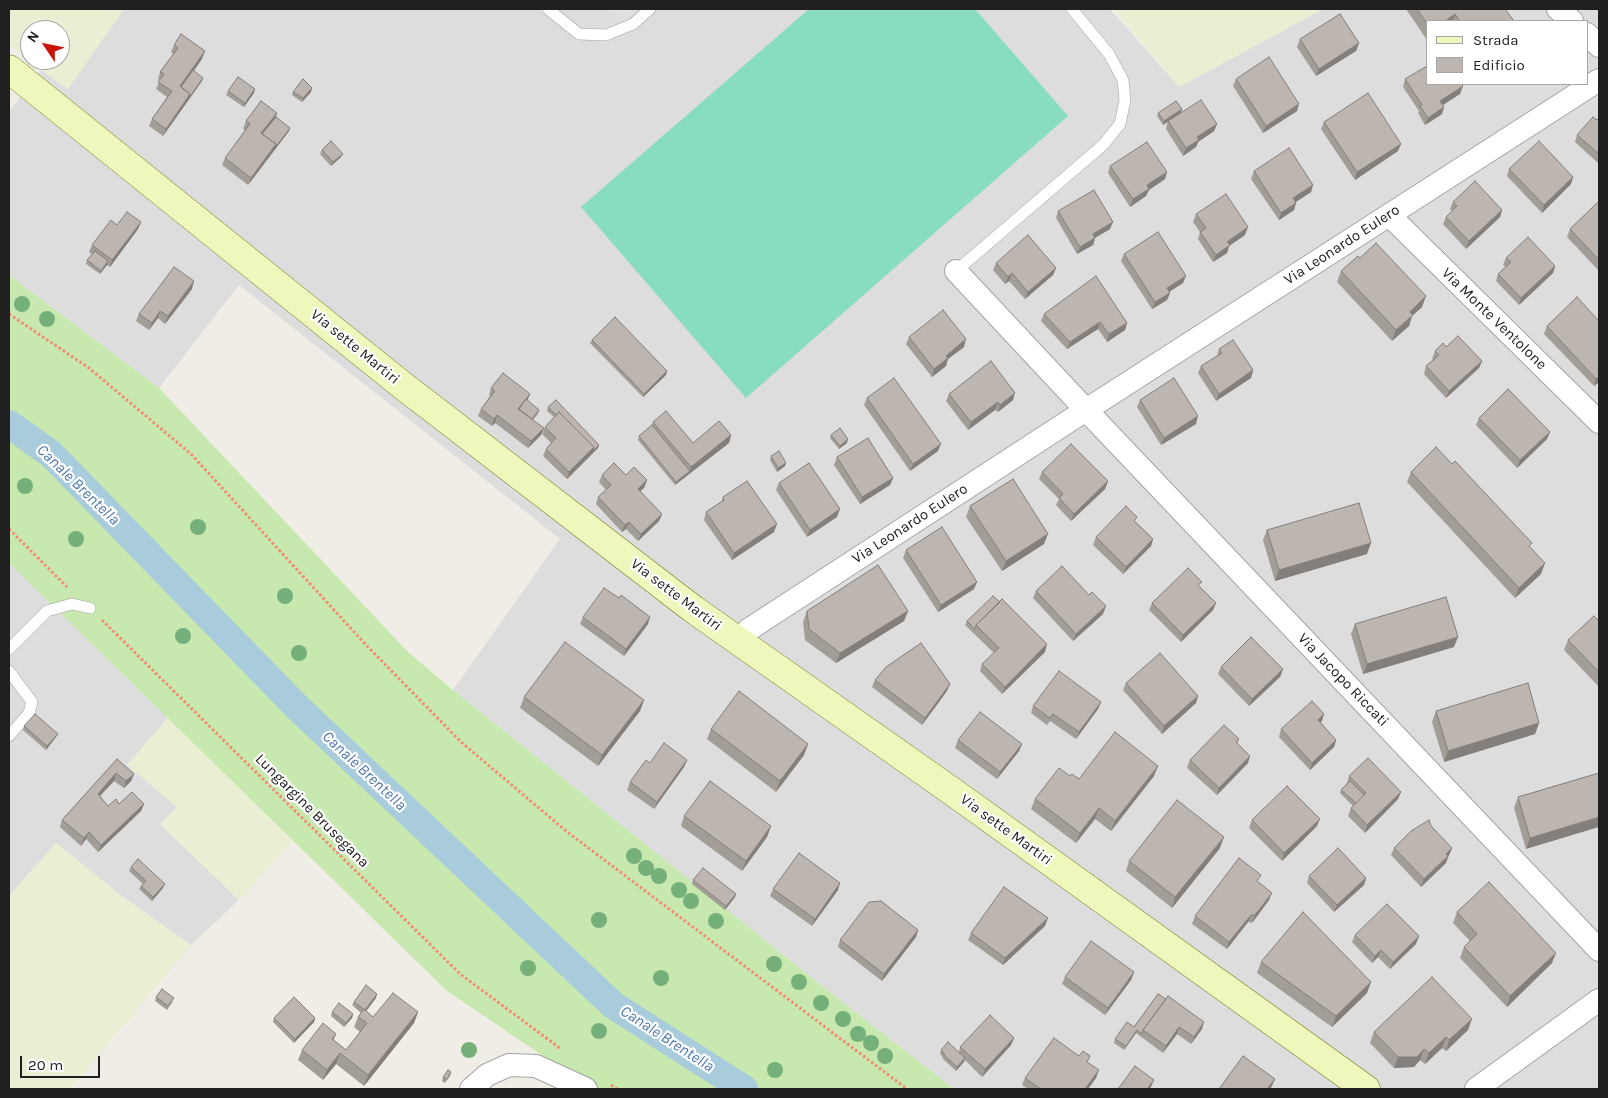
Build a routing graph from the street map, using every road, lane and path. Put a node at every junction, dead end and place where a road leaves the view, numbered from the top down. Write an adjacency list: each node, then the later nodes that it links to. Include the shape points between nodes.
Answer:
1 (548, 9): 2 (lane, via 579,34 606,35 633,24)
2 (650, 9)
3 (1072, 9): 11 (lane, via 1108,54 1123,80 1126,100 1120,124 1103,145)
4 (1558, 9): 5 (street)
5 (1571, 20)
6 (1588, 35): 7 (street)
7 (1599, 46)
8 (9, 69): 17 (main road, Via sette Martiri, via 410,391)
9 (1599, 80): 10 (street, Via Leonardo Eulero)
10 (1389, 215): 13 (street, Via Leonardo Eulero); 14 (street, Via Monte Ventolone)
11 (956, 271): 13 (street)
12 (9, 314): 28 (path, via 89,368 191,454 367,646 461,742 566,832)
13 (1086, 410): 17 (street, Via Leonardo Eulero, via 748,630); 21 (street, Via Jacopo Riccati)
14 (1599, 422)
15 (9, 529): 16 (path, Lungargine Brusegana)
16 (90, 608): 18 (lane, via 72,604 47,611); 23 (path, Lungargine Brusegana, via 460,974)
17 (739, 643): 29 (main road, Via sette Martiri, via 961,797)
18 (9, 649)
19 (9, 671): 20 (lane, via 32,702 29,713)
20 (9, 736)
21 (1599, 950)
22 (1599, 1000): 30 (street)
23 (562, 1049)
24 (609, 1084): 27 (path)
25 (472, 1089): 26 (street, via 487,1075 509,1065 536,1066)
26 (586, 1089)
27 (617, 1089)
28 (907, 1089)
29 (1366, 1089)
30 (1476, 1089)

